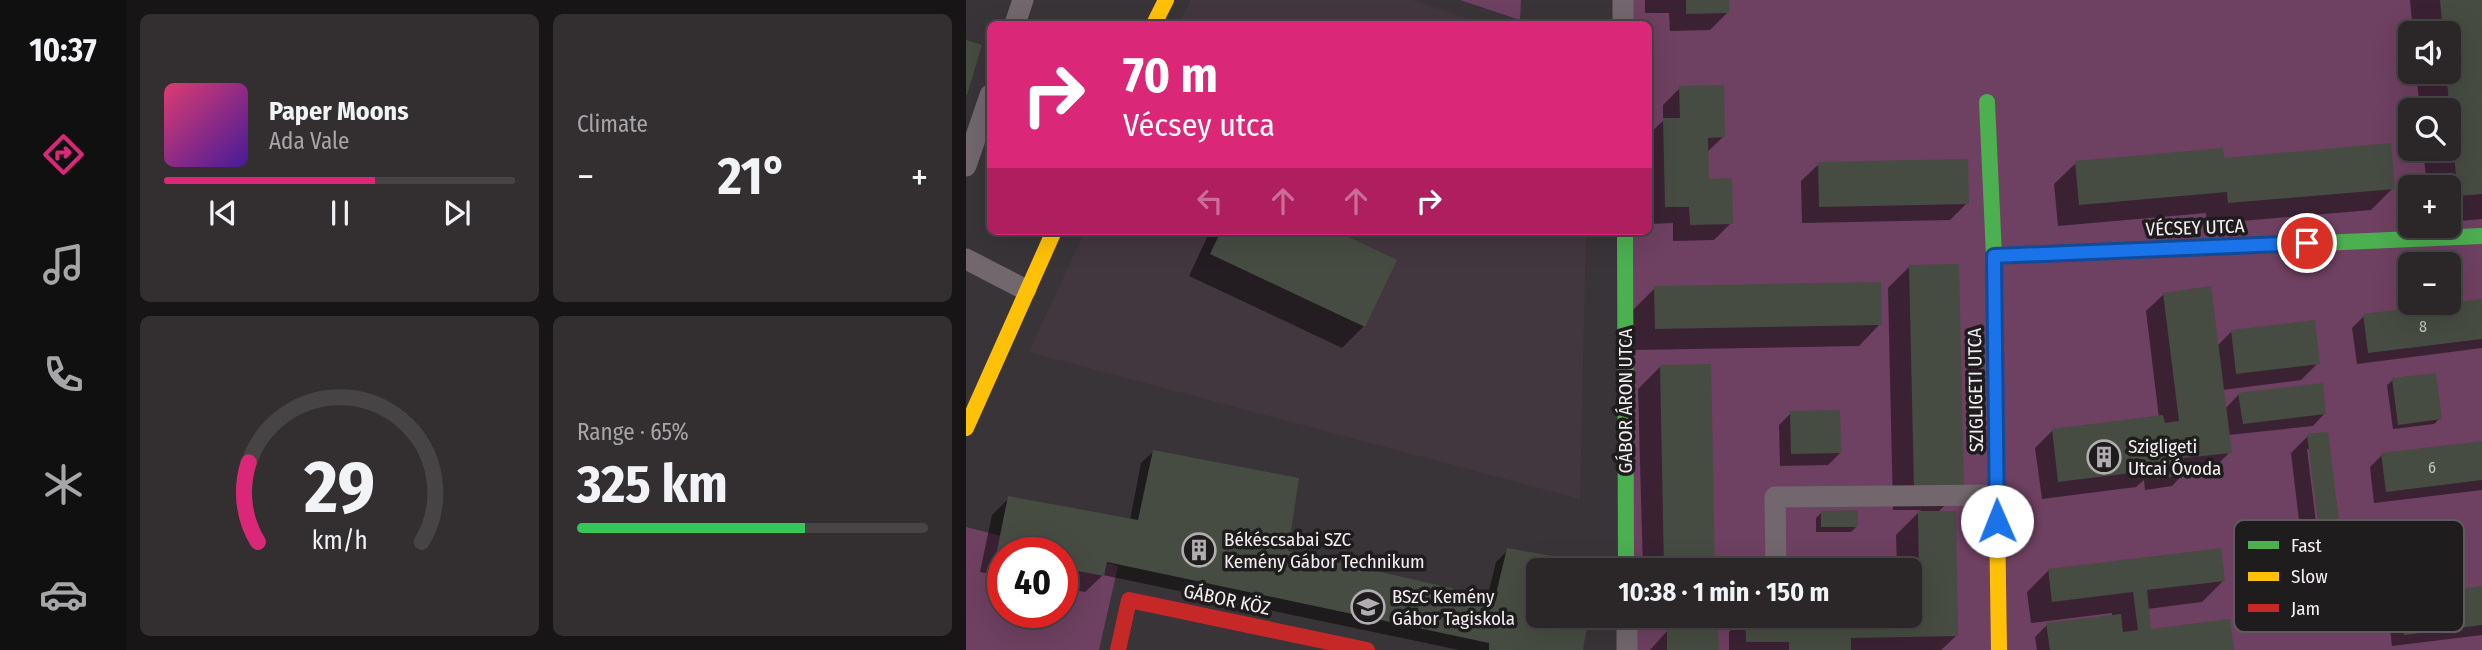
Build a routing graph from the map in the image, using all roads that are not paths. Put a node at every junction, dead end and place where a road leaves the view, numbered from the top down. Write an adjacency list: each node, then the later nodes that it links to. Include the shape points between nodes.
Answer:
1 (1023, 0): 4 (street)
2 (1166, 0): 5 (street)
3 (1623, 0): 6 (street)
4 (1016, 21)
5 (1156, 21)
6 (1623, 21)
7 (1987, 102): 13 (street, SZIGLIGETI UTCA)
8 (987, 104): 9 (street)
9 (966, 166)
10 (1052, 235): 15 (street)
11 (1625, 235): 18 (street, GÁBOR ÁRON UTCA)
12 (2482, 236): 13 (street, VÉCSEY UTCA)
13 (1994, 256): 17 (street, SZIGLIGETI UTCA)
14 (966, 259): 15 (street)
15 (1026, 290): 16 (street)
16 (966, 428)
17 (1997, 495): 19 (street, via 1775,497); 24 (street, SZIGLIGETI UTCA)
18 (1626, 558)
19 (1776, 558)
20 (1627, 628): 23 (street)
21 (1118, 650): 22 (street, GÁBOR KÖZ, via 1129,600)
22 (1367, 650)
23 (1627, 650)
24 (1999, 650)

